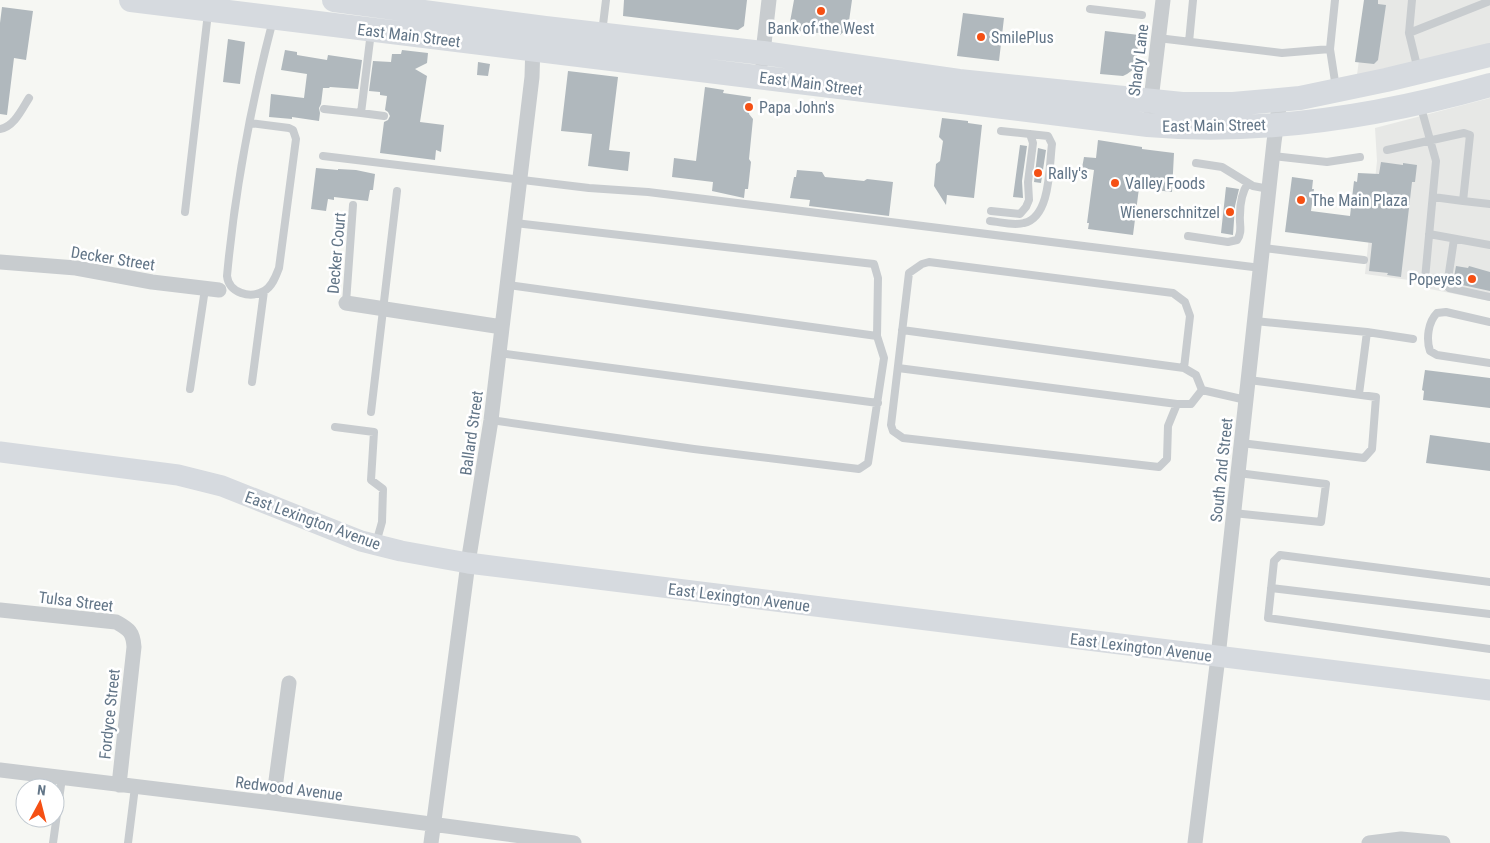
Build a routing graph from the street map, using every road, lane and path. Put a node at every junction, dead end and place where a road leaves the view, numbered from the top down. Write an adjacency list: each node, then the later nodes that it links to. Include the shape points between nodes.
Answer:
1 (131, 0): 12 (main road, East Main Street)
2 (334, 0): 10 (main road, East Main Street)
3 (606, 0): 17 (lane)
4 (769, 0): 22 (street)
5 (1163, 0): 19 (street, Shady Lane)
6 (1194, 0): 20 (lane)
7 (1335, 0): 21 (lane)
8 (1412, 0): 16 (lane)
9 (1490, 1): 16 (lane)
10 (387, 3): 15 (street); 18 (main road, East Main Street)
11 (1090, 9): 13 (lane)
12 (209, 10): 14 (main road, East Main Street); 57 (lane)
13 (1142, 15)
14 (274, 18): 15 (main road, East Main Street); 36 (lane)
15 (377, 31): 18 (main road, East Main Street); 34 (lane)
16 (1409, 33): 24 (lane)
17 (602, 34): 18 (main road, East Main Street); 22 (main road, East Main Street)
18 (533, 38): 25 (main road, East Main Street); 48 (street, Ballard Street, via 532,77)
19 (1158, 38): 20 (lane); 30 (street, Shady Lane)
20 (1189, 42): 21 (lane, via 1282,52)
21 (1330, 49): 27 (lane)
22 (763, 52): 25 (street); 28 (main road, East Main Street, via 950,79)
23 (1488, 55): 24 (main road, East Main Street)
24 (1419, 72): 27 (main road, East Main Street)
25 (760, 77): 28 (main road, East Main Street)
26 (1490, 85): 32 (main road, East Main Street)
27 (1336, 91): 31 (main road, East Main Street)
28 (1004, 96): 30 (main road, East Main Street); 38 (main road, East Main Street)
29 (29, 98): 39 (lane, via 17,117)
30 (1151, 100): 31 (main road, East Main Street, via 1233,104); 38 (street, Shady Lane)
31 (1280, 100): 37 (street, South 2nd Street)
32 (1420, 102): 37 (main road, East Main Street); 42 (lane)
33 (324, 110): 34 (lane)
34 (360, 113): 35 (lane)
35 (384, 116)
36 (250, 123): 71 (lane, via 231,227 227,276 232,289 239,292); 71 (lane, via 289,128 296,139 279,268 274,281)
37 (1277, 124): 38 (main road, East Main Street, via 1182,128); 45 (street, South 2nd Street)
38 (1148, 125)
39 (0, 129)
40 (1001, 130): 41 (lane)
41 (1030, 134): 56 (lane, via 1033,143 1026,207 1020,214); 58 (lane, via 1048,136 1052,144 1043,205 1026,223)
42 (1431, 140): 43 (lane); 52 (lane, via 1436,161); 53 (lane, via 1464,133 1470,135)
43 (1387, 150)
44 (324, 156): 48 (lane)
45 (1273, 156): 46 (lane, via 1327,162); 50 (street, South 2nd Street)
46 (1360, 157)
47 (1196, 163): 49 (lane, via 1222,167)
48 (520, 179): 59 (street, Ballard Street); 67 (lane, via 650,192)
49 (1248, 183): 50 (lane); 61 (lane, via 1244,189 1241,232 1237,240 1228,242)
50 (1269, 189): 64 (street, South 2nd Street)
51 (397, 191): 74 (lane)
52 (1433, 197): 53 (lane); 60 (lane)
53 (1463, 201): 54 (lane)
54 (1490, 204)
55 (353, 205): 73 (lane, Decker Court)
56 (991, 211)
57 (185, 212)
58 (990, 221)
59 (514, 223): 69 (street, Ballard Street); 80 (lane, via 874,264 878,278)
60 (1429, 234): 62 (lane); 68 (lane)
61 (1188, 236)
62 (1454, 239): 63 (lane); 72 (lane, via 1446,286)
63 (1490, 244)
64 (1263, 248): 65 (lane); 67 (street, South 2nd Street)
65 (1364, 260)
66 (0, 262): 70 (street, Decker Street, via 76,268)
67 (1261, 268): 75 (street, South 2nd Street)
68 (1425, 279)
69 (508, 285): 77 (street, Ballard Street); 80 (lane)
70 (212, 290): 88 (lane)
71 (264, 291): 87 (lane)
72 (1490, 297)
73 (346, 303): 74 (street)
74 (382, 309): 77 (street); 94 (lane)
75 (1255, 321): 79 (lane); 86 (street, South 2nd Street)
76 (1490, 322): 83 (lane, via 1437,313 1431,319 1427,344 1430,352 1437,355)
77 (502, 327): 82 (street, Ballard Street)
78 (902, 330): 84 (lane); 85 (lane); 85 (lane, via 909,273 929,262 1173,293 1185,302 1190,316)
79 (1367, 332): 81 (lane); 90 (lane)
80 (877, 336): 92 (lane, via 884,358)
81 (1413, 339)
82 (499, 353): 92 (lane); 95 (street, Ballard Street)
83 (1490, 363)
84 (898, 368): 93 (lane); 93 (lane, via 891,425 893,431 903,438 1159,467 1167,459 1168,426)
85 (1184, 368): 89 (lane, via 1196,375)
86 (1249, 380): 90 (lane); 91 (street, South 2nd Street)
87 (252, 382)
88 (190, 388)
89 (1202, 390): 91 (lane); 93 (lane, via 1191,404)
90 (1359, 394): 97 (lane, via 1376,397 1372,450 1364,458)
91 (1246, 400): 97 (street, South 2nd Street)
92 (878, 403): 95 (lane, via 868,463 860,469)
93 (1177, 404)
94 (371, 412)
95 (491, 420): 102 (street, Ballard Street)
96 (335, 428): 101 (lane, via 374,432 372,480 383,489 382,522)
97 (1241, 443): 99 (street, South 2nd Street)
98 (0, 452): 101 (street, East Lexington Avenue, via 178,475 214,484)
99 (1238, 473): 100 (street, South 2nd Street); 100 (lane, via 1326,484 1321,522)
100 (1233, 513): 109 (street, South 2nd Street)
101 (376, 545): 102 (street, East Lexington Avenue)
102 (468, 563): 109 (street, East Lexington Avenue); 118 (street, Ballard Street)
103 (1490, 582): 104 (lane, via 1280,555 1274,561)
104 (1272, 588): 106 (lane); 108 (lane, via 1268,618)
105 (0, 610): 107 (street, Tulsa Street, via 116,622 128,629 134,638)
106 (1490, 614)
107 (134, 647): 115 (street, Fordyce Street)
108 (1490, 649)
109 (1218, 657): 111 (street, East Lexington Avenue); 125 (street, South 2nd Street)
110 (289, 683): 117 (street)
111 (1490, 690)
112 (0, 770): 113 (street, Redwood Avenue)
113 (62, 778)
114 (65, 778): 115 (street, Redwood Avenue)
115 (119, 784): 116 (street, Redwood Avenue)
116 (135, 787): 117 (street, Redwood Avenue); 122 (lane)
117 (273, 803): 118 (street, Redwood Avenue)
118 (433, 824): 123 (street, Ballard Street); 124 (street, Redwood Avenue)
119 (55, 828): 121 (lane)
120 (1378, 842): 126 (street, via 1401,839)
121 (53, 843)
122 (128, 843)
123 (431, 843)
124 (574, 843)
125 (1195, 843)
126 (1443, 843)

